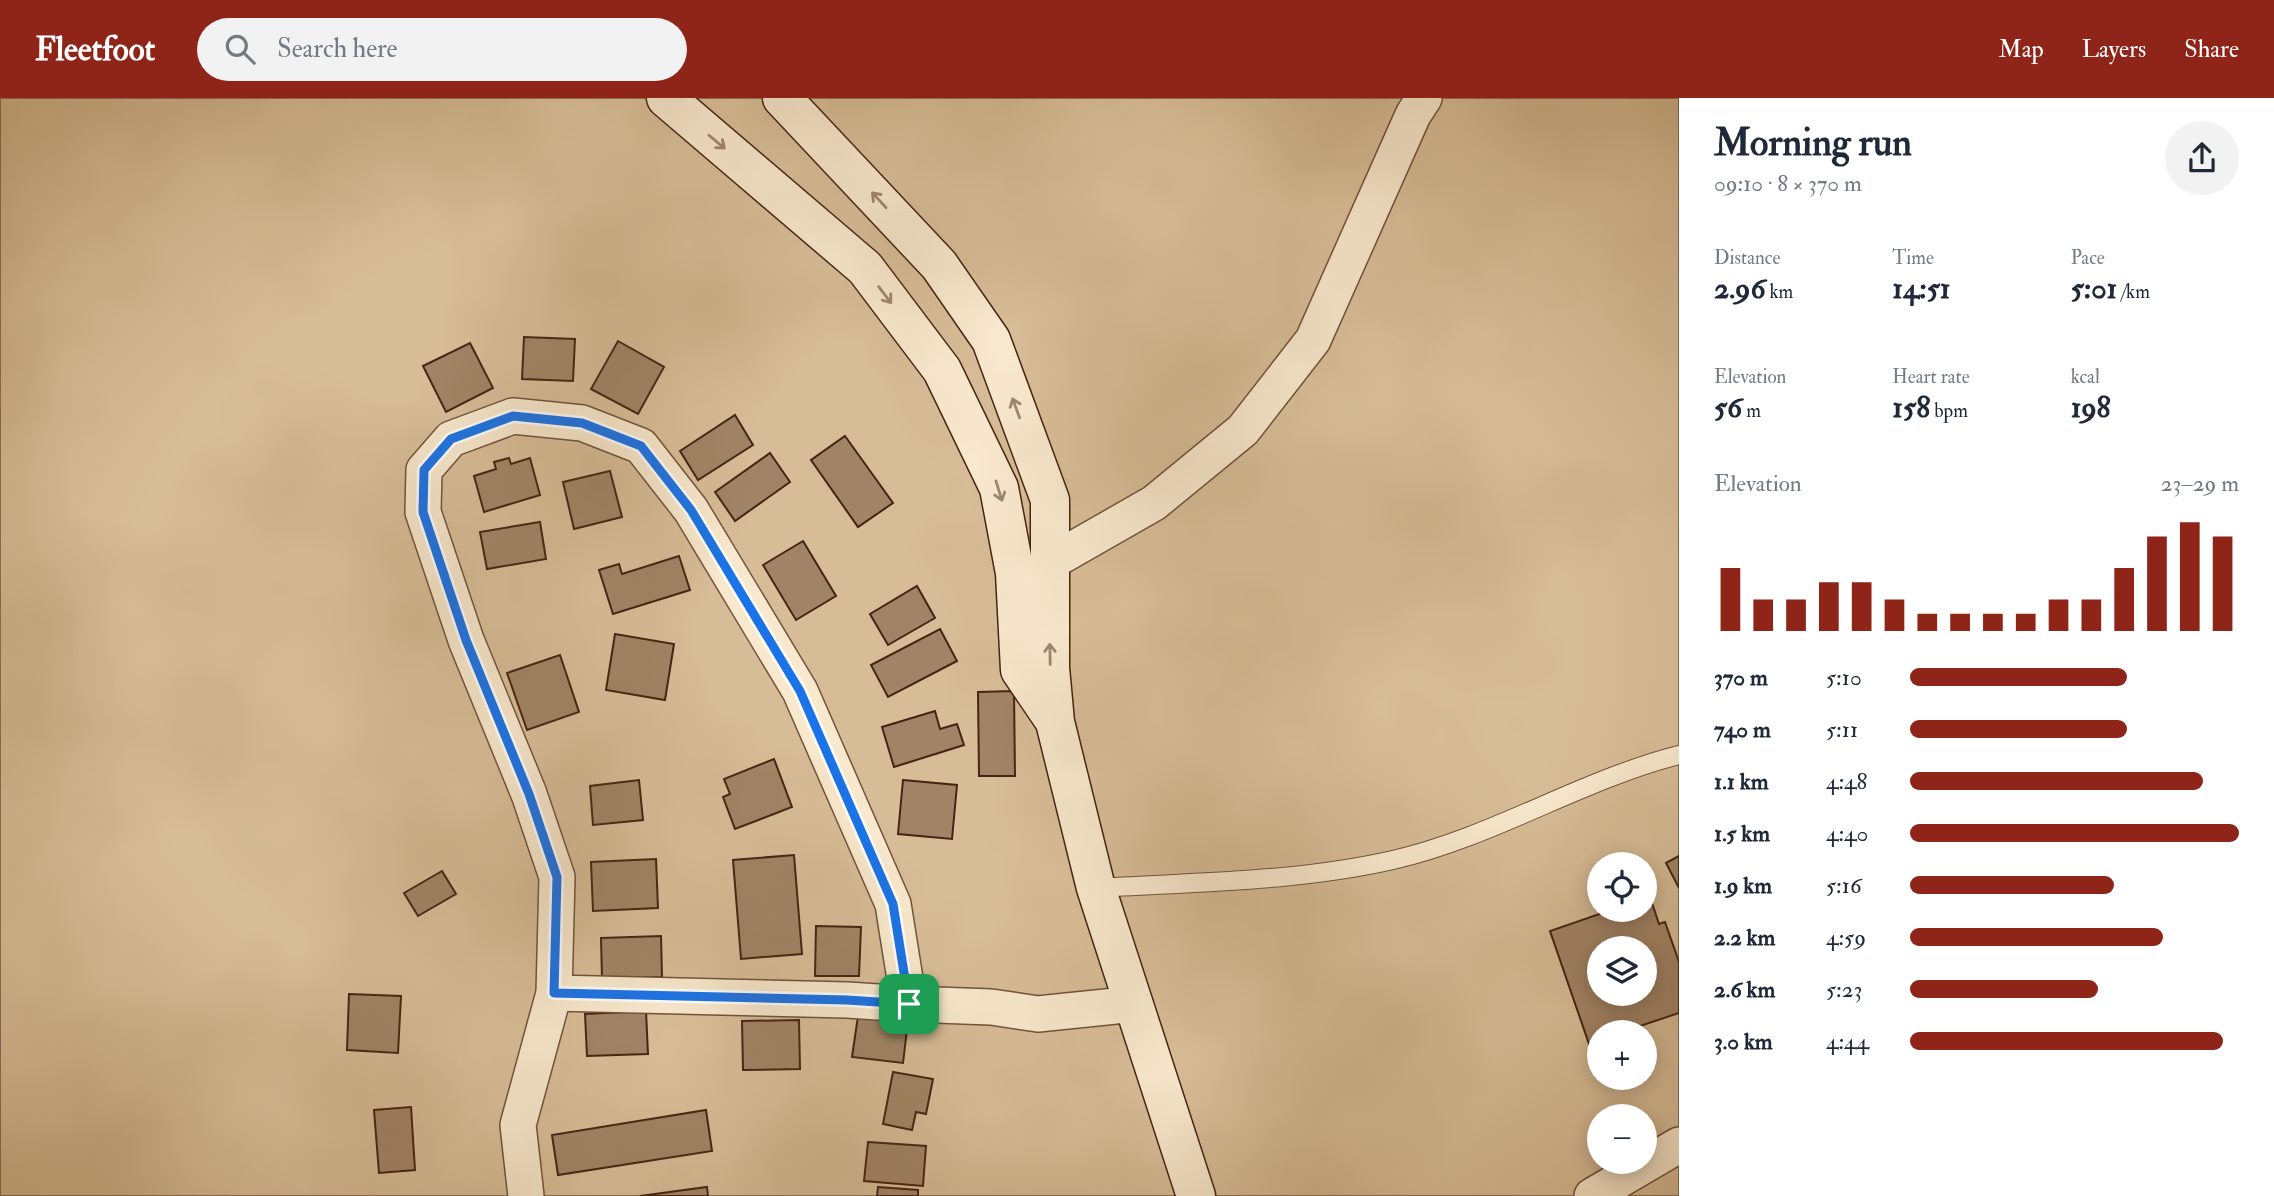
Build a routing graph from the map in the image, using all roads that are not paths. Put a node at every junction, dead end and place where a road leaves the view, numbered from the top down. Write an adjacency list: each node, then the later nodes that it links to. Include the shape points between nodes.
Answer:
1 (666, 98): 5 (main road, one-way to 5, via 865,268 942,370 999,488 1015,573 1020,670)
2 (782, 98): 4 (main road, one-way to 2, via 1050,500 991,341 939,265)
3 (1424, 98): 4 (street, via 1313,340 1244,430 1154,503)
4 (1049, 563): 5 (main road, one-way to 4)
5 (1055, 722): 7 (main road)
6 (1679, 755): 7 (lane, via 1637,766 1486,830 1395,859 1264,878)
7 (1096, 888): 10 (main road)
8 (554, 993): 9 (street); 9 (street, via 557,877 529,794 466,640 423,512 424,470 451,439 513,416 582,423 641,446 691,510 806,703 893,904); 12 (street, via 518,1125)
9 (909, 1004): 10 (street, via 1038,1014)
10 (1135, 1004): 13 (main road)
11 (1679, 1145): 14 (street)
12 (526, 1196)
13 (1196, 1196)
14 (1592, 1196)

